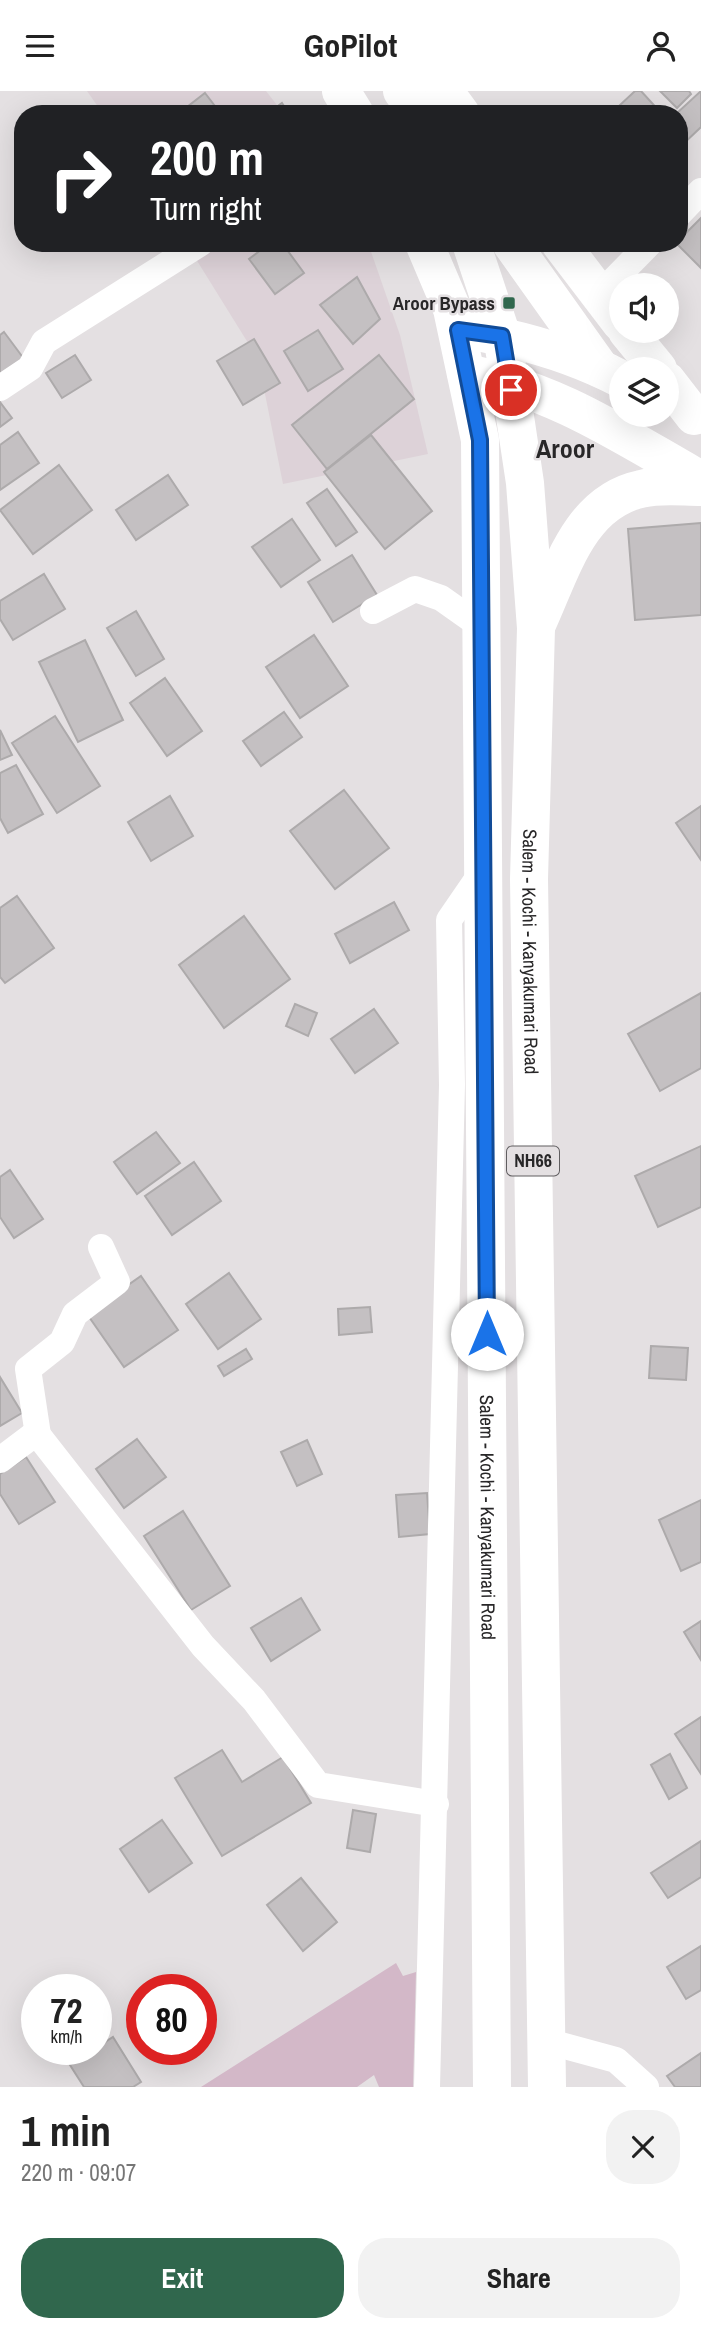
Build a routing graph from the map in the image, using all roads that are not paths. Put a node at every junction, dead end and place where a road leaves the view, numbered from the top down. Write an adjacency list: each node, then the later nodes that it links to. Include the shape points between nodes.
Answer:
1 (701, 191): 2 (street)
2 (688, 205)
3 (187, 252): 19 (street, via 44,342 30,368)
4 (428, 252): 11 (main road, Salem - Kochi - Kanyakumari Road / NH66)
5 (474, 252): 12 (main road, Salem - Kochi - Kanyakumari Road / NH66)
6 (519, 252): 15 (main road)
7 (566, 252): 10 (main road)
8 (645, 252): 9 (street)
9 (632, 273)
10 (609, 308)
11 (458, 330): 12 (main road); 17 (main road, Salem - Kochi - Kanyakumari Road / NH66)
12 (502, 336): 16 (main road); 18 (main road, Salem - Kochi - Kanyakumari Road / NH66)
13 (637, 343): 14 (main road)
14 (648, 357)
15 (609, 370)
16 (609, 372)
17 (466, 373): 18 (main road); 23 (main road, Salem - Kochi - Kanyakumari Road / NH66, via 480,440)
18 (509, 381): 20 (main road, via 573,406); 24 (main road, Salem - Kochi - Kanyakumari Road / NH66, via 525,483)
19 (0, 388)
20 (701, 480)
21 (701, 487): 24 (main road, via 642,488 600,510 573,543)
22 (373, 611): 23 (street, via 415,589 441,598)
23 (482, 627): 25 (main road, Salem - Kochi - Kanyakumari Road / NH66)
24 (536, 628): 30 (main road, Salem - Kochi - Kanyakumari Road / NH66, via 529,879)
25 (485, 868): 29 (street, via 449,920 452,1085); 32 (main road, Salem - Kochi - Kanyakumari Road / NH66)
26 (101, 1247): 27 (street, via 117,1282 75,1314 62,1342 28,1369)
27 (38, 1436): 28 (street, via 36,1433); 29 (street, via 318,1785)
28 (0, 1460)
29 (436, 1804): 31 (street)
30 (546, 2041): 33 (main road, Salem - Kochi - Kanyakumari Road / NH66); 34 (street, via 616,2060)
31 (428, 2087)
32 (492, 2087)
33 (547, 2087)
34 (646, 2087)

